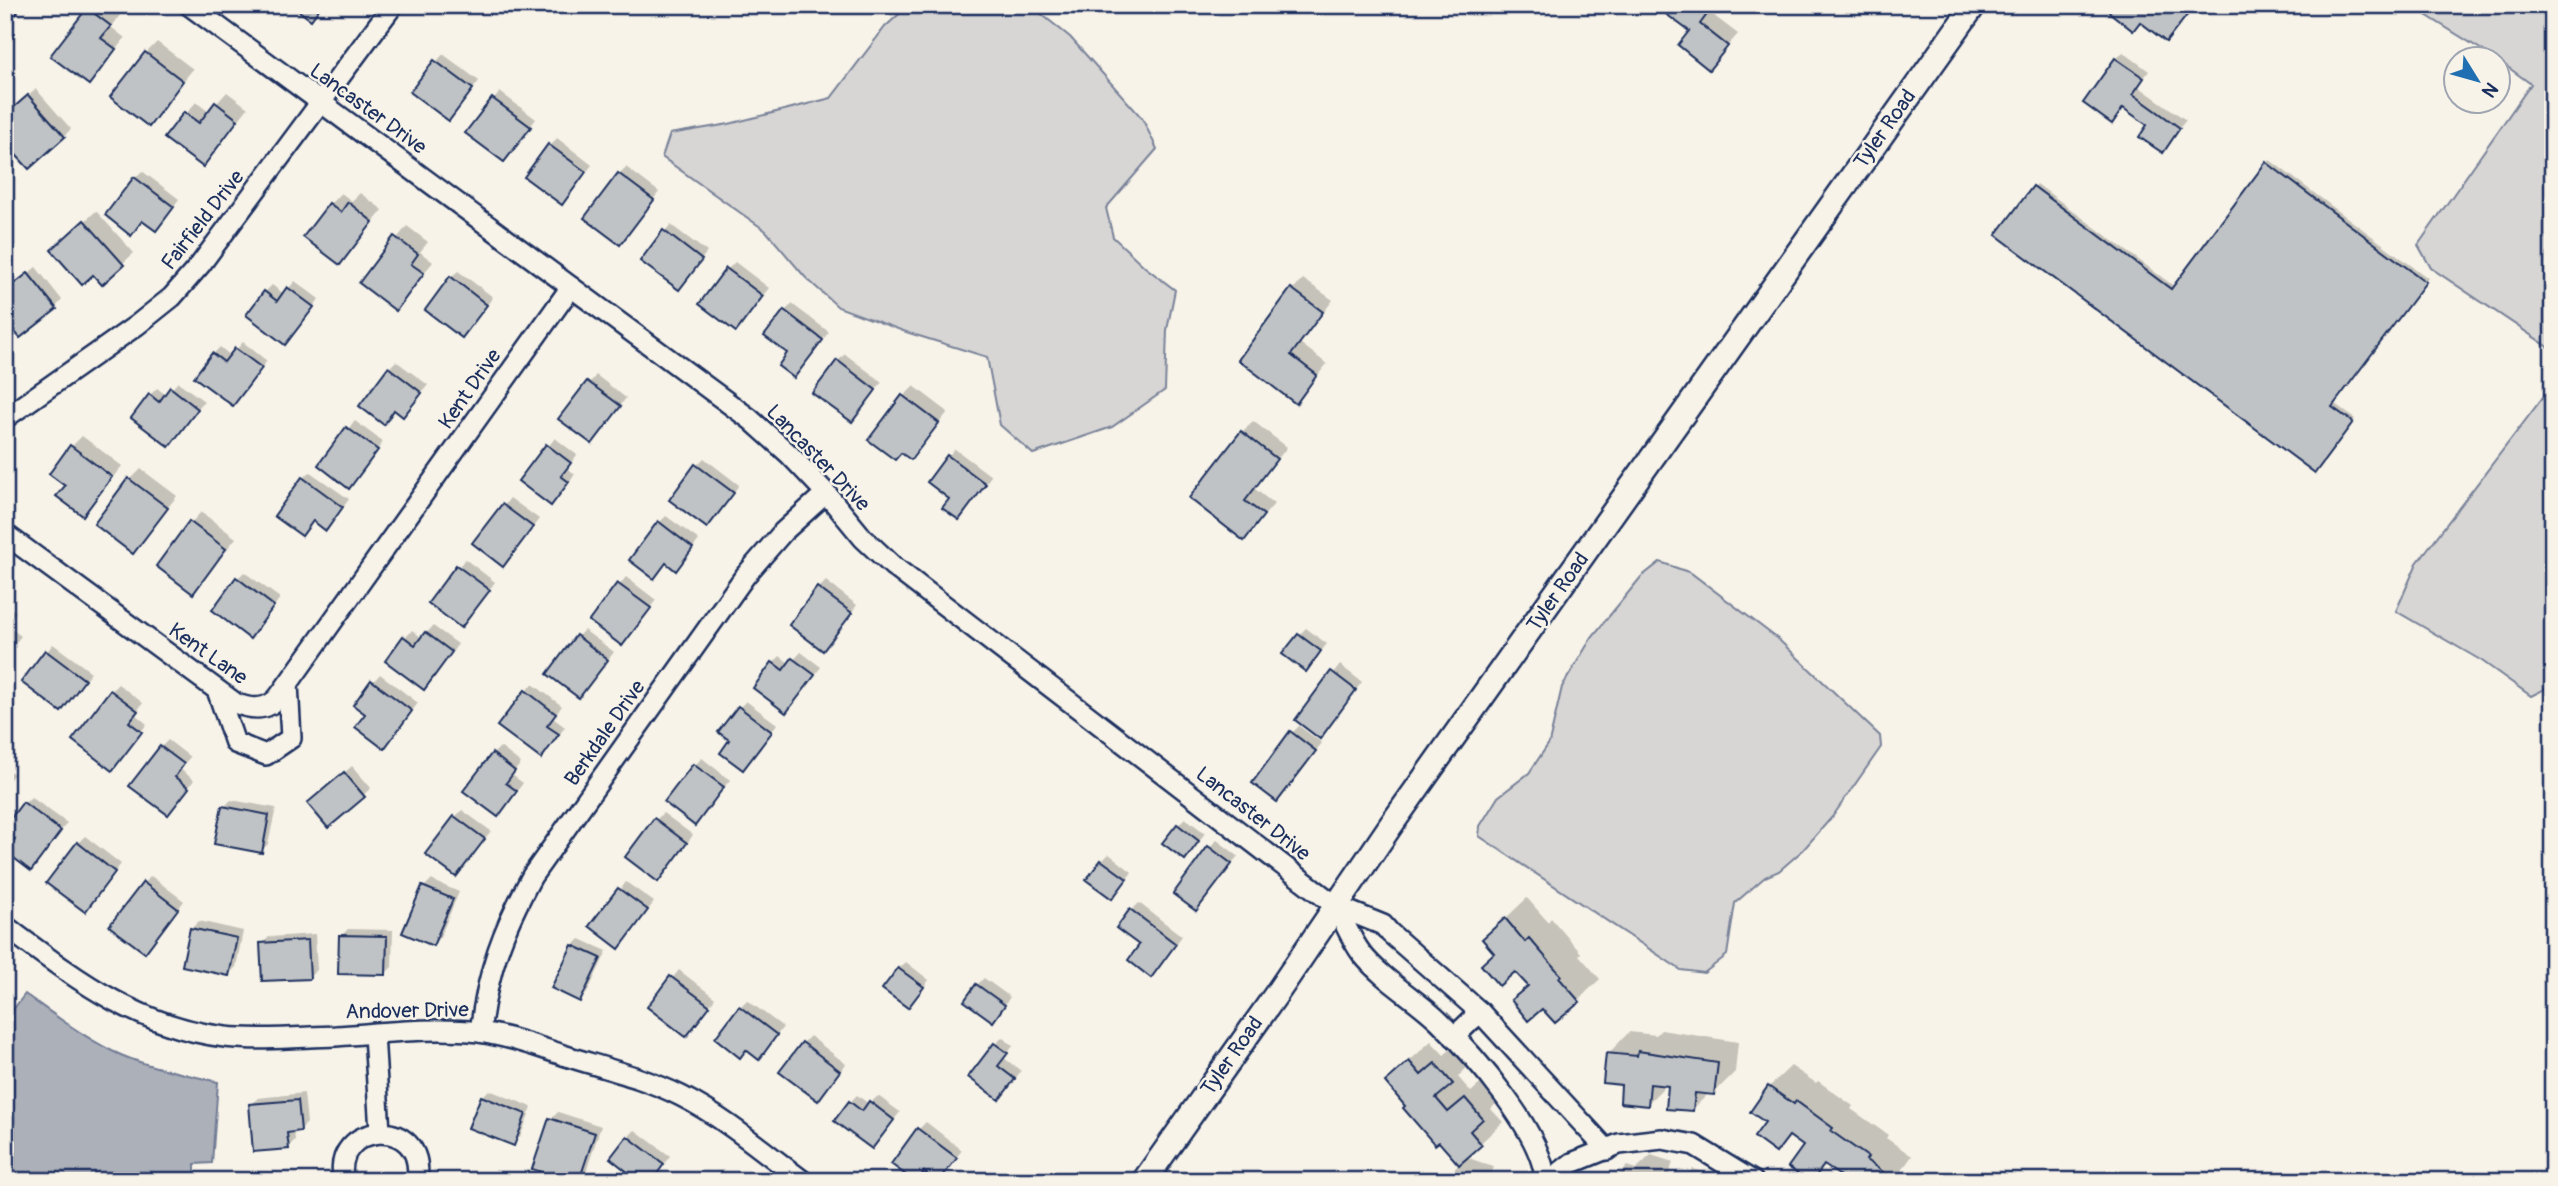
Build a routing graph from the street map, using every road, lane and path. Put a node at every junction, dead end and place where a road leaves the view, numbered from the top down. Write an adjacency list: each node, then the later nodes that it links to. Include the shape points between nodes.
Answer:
1 (9, 5): 5 (street)
2 (189, 5): 6 (street, Lancaster Drive)
3 (393, 5): 6 (street, Fairfield Drive)
4 (1974, 5): 14 (street, Tyler Road)
5 (5, 10)
6 (321, 103): 7 (street, Lancaster Drive); 8 (street, Fairfield Drive, via 172,297)
7 (570, 287): 9 (street, Lancaster Drive, via 750,419); 10 (street, Kent Drive)
8 (5, 418)
9 (826, 493): 14 (street, Lancaster Drive, via 893,566); 17 (street, Berkdale Drive, via 783,532 745,576 532,876 496,953)
10 (406, 518): 12 (street, Kent Lane)
11 (5, 534): 13 (street, Kent Lane)
12 (288, 684): 13 (street, Kent Lane, via 275,702 249,709); 13 (street, via 291,738 266,755 235,743)
13 (217, 690)
14 (1336, 906): 16 (street, via 1383,925); 19 (street, via 1362,954); 25 (street, Tyler Road)
15 (7, 931): 18 (street, Andover Drive, via 122,1007 174,1027 267,1039)
16 (1480, 1012): 19 (street); 21 (street)
17 (480, 1032): 18 (street, Andover Drive); 24 (street, Andover Drive, via 681,1096 709,1111)
18 (374, 1034): 20 (street)
19 (1454, 1037): 26 (street, via 1498,1087 1531,1138)
20 (380, 1132): 22 (street, via 351,1145 343,1166); 23 (street, via 400,1137 414,1151)
21 (1606, 1150): 26 (street, via 1572,1163); 27 (street, via 1662,1139 1694,1145)
22 (344, 1181)
23 (417, 1181)
24 (803, 1181)
25 (1144, 1181)
26 (1547, 1181)
27 (1753, 1181)

